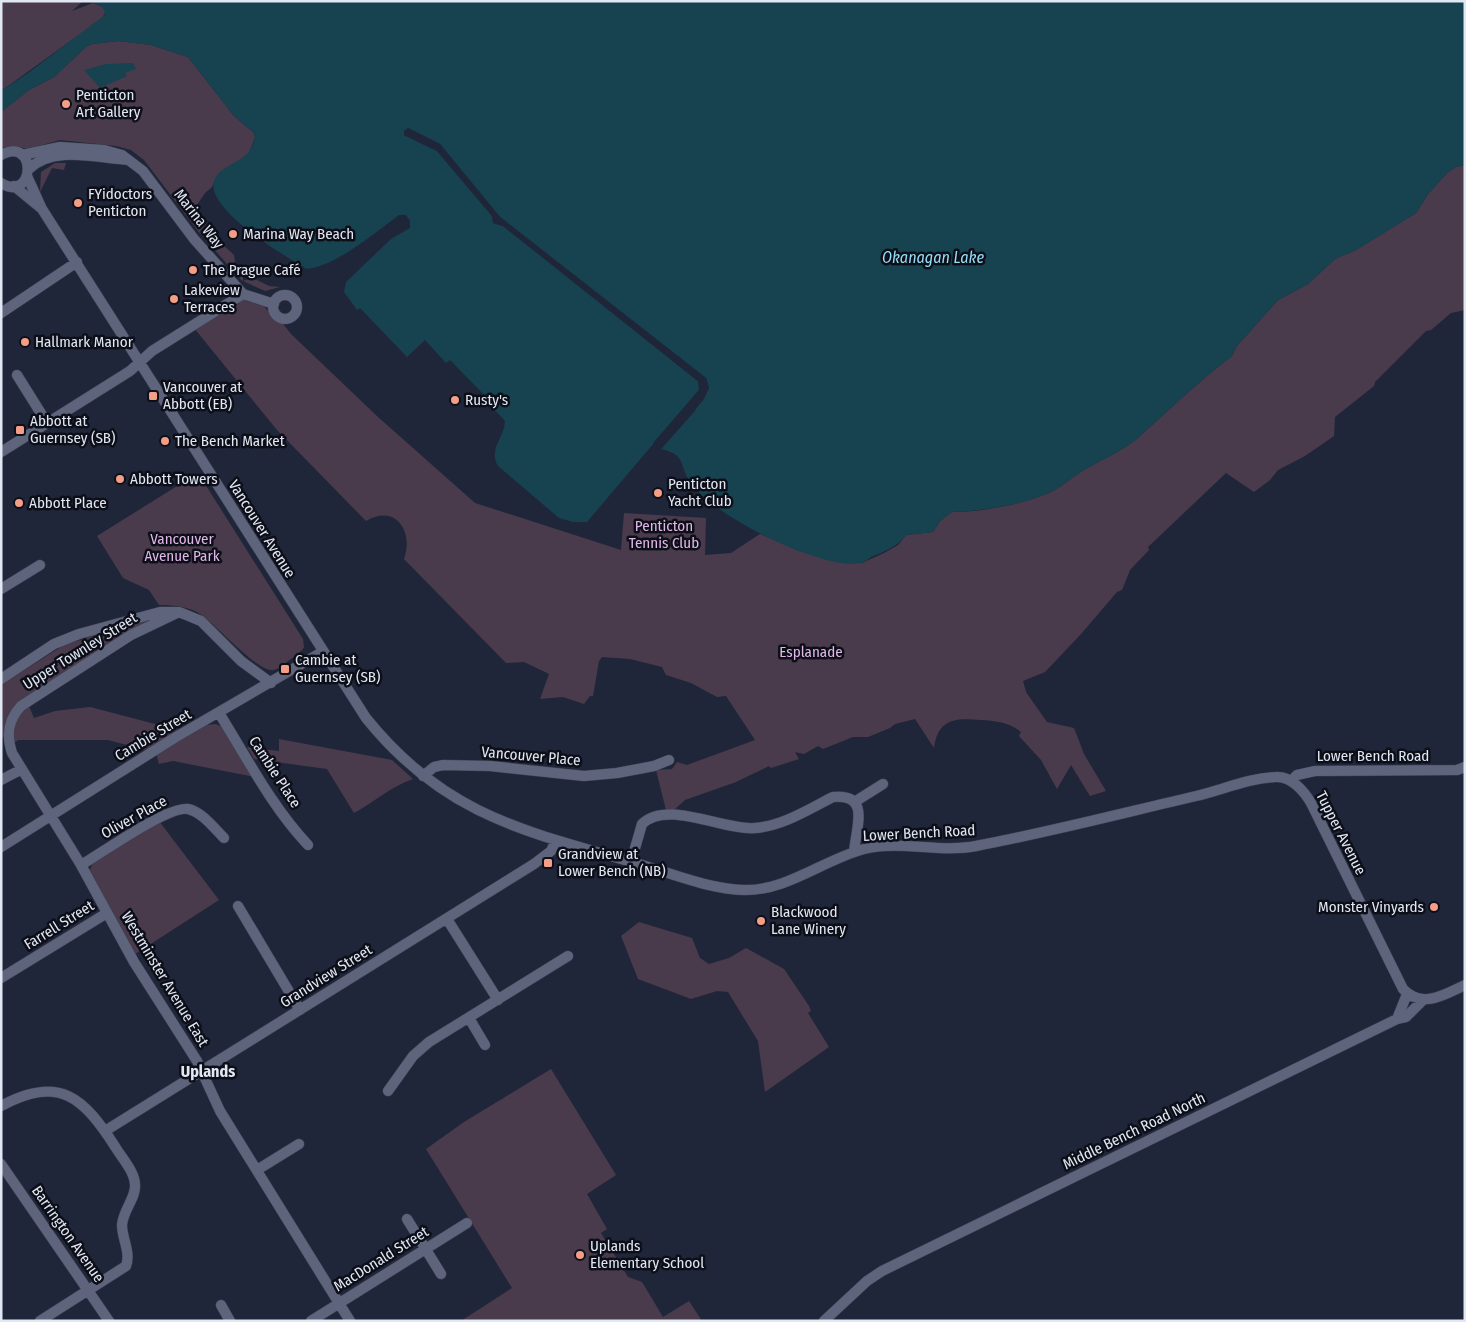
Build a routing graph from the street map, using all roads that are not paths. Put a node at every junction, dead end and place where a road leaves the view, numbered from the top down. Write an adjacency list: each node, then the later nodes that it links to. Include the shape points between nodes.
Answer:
1 (1, 155): 2 (street, Marina Way, via 11,152)
2 (22, 155): 3 (street, Marina Way, via 72,147 113,151); 4 (street, Vancouver Avenue)
3 (130, 160): 4 (street, via 57,154 39,161); 8 (street, Marina Way, via 143,171 194,239)
4 (28, 173): 5 (street, via 22,183); 6 (street, Vancouver Avenue)
5 (5, 185): 6 (street, Vancouver Avenue)
6 (42, 209): 7 (street, Vancouver Avenue)
7 (77, 262): 10 (street); 11 (street, Vancouver Avenue)
8 (244, 294): 9 (street, Marina Way); 11 (street, via 152,351)
9 (274, 304)
10 (1, 313)
11 (140, 362): 13 (street); 18 (street, Vancouver Avenue)
12 (17, 375): 13 (street)
13 (47, 422): 14 (street)
14 (1, 452)
15 (40, 565): 16 (street)
16 (1, 589)
17 (179, 612): 19 (street, via 160,612 79,634 54,644); 20 (street, via 201,621 242,661); 22 (street, Upper Townley Street, via 131,635 59,679 21,706 13,714)
18 (322, 652): 20 (street, Cambie Street); 26 (street, Vancouver Avenue, via 384,741)
19 (1, 679)
20 (271, 683): 21 (street, Cambie Street)
21 (220, 713): 31 (street, Cambie Street); 34 (street, Cambie Place, via 277,805)
22 (9, 728): 25 (street, Westminster Avenue East, via 12,753)
23 (669, 760): 26 (street, Vancouver Place, via 617,773 584,776 490,766 443,765 434,767)
24 (1465, 767): 28 (street, Lower Bench Road, via 1457,770 1315,771 1297,775)
25 (22, 769): 27 (street); 31 (street, Westminster Avenue East)
26 (423, 776): 33 (street, Lower Bench Road, via 481,813)
27 (1, 780)
28 (1291, 781): 36 (street, Lower Bench Road, via 1278,776 1263,778 972,846 878,847); 45 (street, Tupper Avenue, via 1311,803 1399,984)
29 (883, 784): 30 (street)
30 (856, 801): 36 (street); 37 (street, via 833,797 784,822 755,828 730,827 680,815 656,816 642,824)
31 (52, 815): 35 (street, Cambie Street); 38 (street, Westminster Avenue East)
32 (224, 838): 38 (street, Oliver Place, via 196,812 182,809 157,819)
33 (556, 840): 37 (street, Lower Bench Road); 41 (street, Grandview Street, via 550,852 534,864)
34 (308, 845)
35 (1, 847)
36 (854, 852): 37 (street, Lower Bench Road, via 784,882 756,890 713,885)
37 (631, 862)
38 (82, 865): 40 (street, Westminster Avenue East)
39 (238, 906): 48 (street)
40 (107, 913): 43 (street, Farrell Street); 52 (street, Westminster Avenue East)
41 (447, 919): 46 (street); 48 (street, Grandview Street)
42 (568, 956): 46 (street)
43 (1, 978)
44 (1465, 985): 47 (street, Middle Bench Road North, via 1439,997)
45 (1407, 994): 47 (street); 50 (street)
46 (498, 1000): 49 (street)
47 (1423, 1000): 50 (street, Middle Bench Road North, via 1406,1017)
48 (300, 1010): 52 (street, Grandview Street)
49 (469, 1018): 51 (street); 53 (street, via 421,1048)
50 (1397, 1019): 71 (street, Middle Bench Road North, via 882,1271)
51 (485, 1045)
52 (201, 1070): 55 (street, Grandview Street); 58 (street, Westminster Avenue East, via 220,1111)
53 (388, 1090)
54 (1, 1106): 55 (street, via 29,1093 62,1093 85,1105)
55 (105, 1131): 63 (street, via 132,1174 135,1185 123,1220 128,1261 122,1270)
56 (299, 1144): 58 (street)
57 (1, 1164): 63 (street, Barrington Avenue)
58 (257, 1170): 64 (street, Westminster Avenue East)
59 (407, 1218): 61 (street)
60 (467, 1223): 61 (street, MacDonald Street)
61 (426, 1249): 62 (street); 64 (street, MacDonald Street)
62 (441, 1274)
63 (89, 1291): 66 (street); 67 (street, Barrington Avenue)
64 (339, 1303): 69 (street, MacDonald Street); 70 (street, Westminster Avenue East)
65 (221, 1305): 68 (street)
66 (40, 1321)
67 (109, 1321)
68 (230, 1321)
69 (311, 1321)
70 (350, 1321)
71 (824, 1321)

